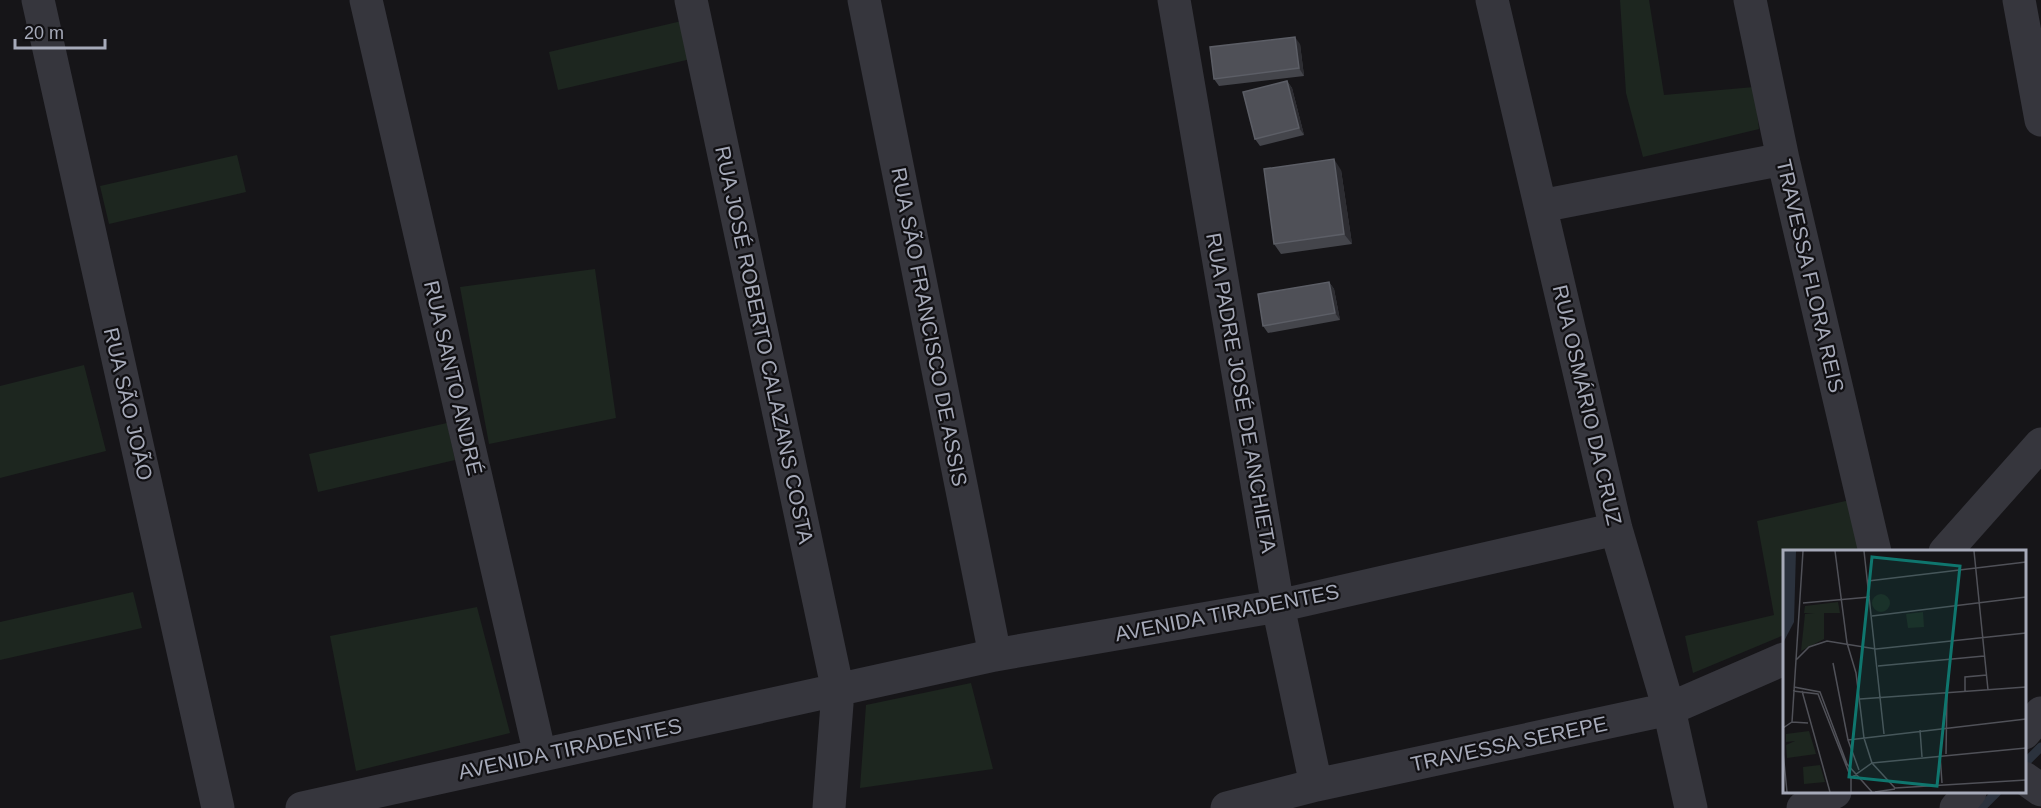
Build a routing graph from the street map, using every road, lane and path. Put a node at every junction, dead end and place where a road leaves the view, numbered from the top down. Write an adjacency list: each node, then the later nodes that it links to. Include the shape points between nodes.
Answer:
1 (38, 0): 29 (street, RUA SÃO JOÃO)
2 (366, 0): 24 (street, RUA SANTO ANDRÉ)
3 (691, 0): 20 (street, RUA JOSÉ ROBERTO CALAZANS COSTA)
4 (864, 0): 18 (street, RUA SÃO FRANCISCO DE ASSIS)
5 (1174, 0): 17 (street, RUA PADRE JOSÉ DE ANCHIETA)
6 (1492, 0): 12 (street, RUA OSMÁRIO DA CRUZ)
7 (2019, 0): 9 (street)
8 (1754, 1): 11 (street, TRAVESSA FLORA REIS)
9 (2035, 51): 10 (street)
10 (2041, 120)
11 (1783, 159): 12 (street); 15 (street, TRAVESSA FLORA REIS)
12 (1541, 206): 14 (street, RUA OSMÁRIO DA CRUZ)
13 (2041, 444): 16 (street)
14 (1616, 529): 17 (street, AVENIDA TIRADENTES); 21 (street, RUA OSMÁRIO DA CRUZ)
15 (1875, 550)
16 (1946, 550)
17 (1278, 606): 18 (street, AVENIDA TIRADENTES); 25 (street, RUA PADRE JOSÉ DE ANCHIETA)
18 (995, 655): 20 (street, AVENIDA TIRADENTES)
19 (1783, 660): 21 (street, TRAVESSA SEREPE)
20 (838, 691): 24 (street, AVENIDA TIRADENTES); 31 (street)
21 (1668, 710): 25 (street, TRAVESSA SEREPE); 33 (street, RUA OSMÁRIO DA CRUZ)
22 (2041, 713): 23 (street)
23 (2026, 732)
24 (540, 755): 28 (street, AVENIDA TIRADENTES)
25 (1316, 785): 32 (street, TRAVESSA SEREPE)
26 (1833, 793): 34 (street)
27 (1969, 793): 35 (street)
28 (370, 801): 30 (street, AVENIDA TIRADENTES)
29 (218, 808)
30 (302, 808)
31 (829, 808)
32 (1227, 808)
33 (1690, 808)
34 (1803, 808)
35 (1956, 808)

